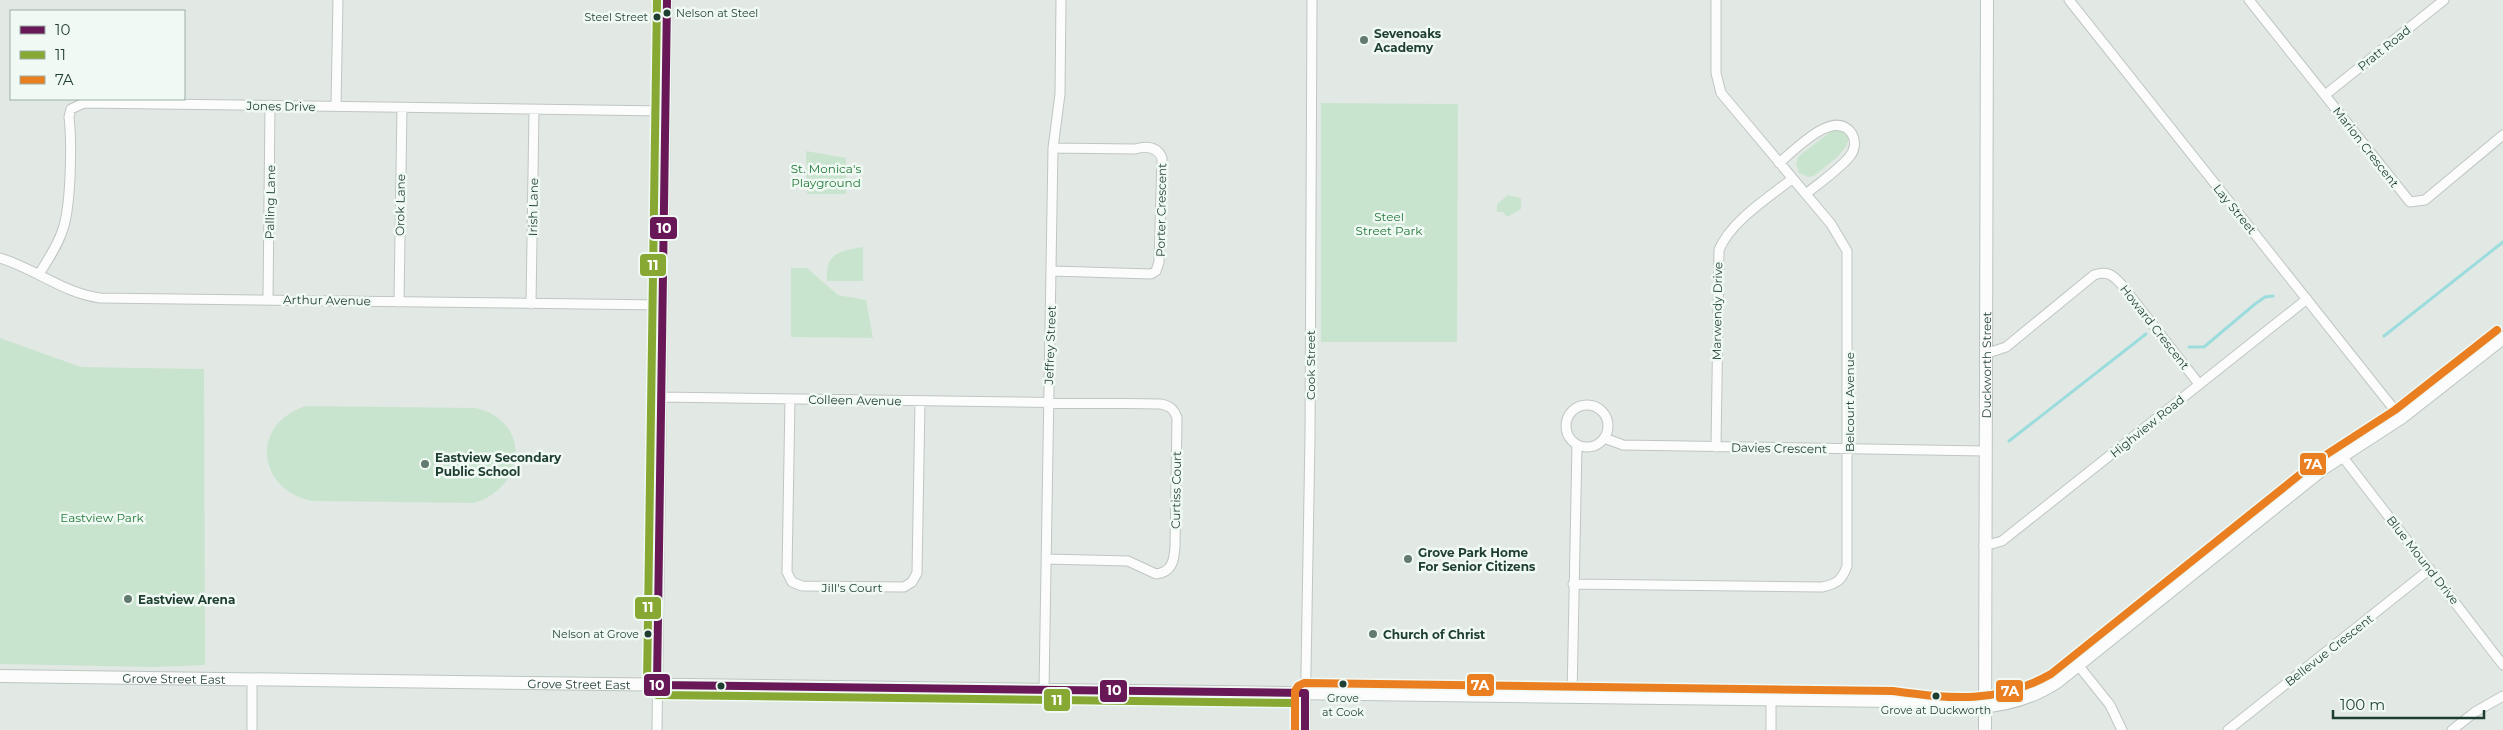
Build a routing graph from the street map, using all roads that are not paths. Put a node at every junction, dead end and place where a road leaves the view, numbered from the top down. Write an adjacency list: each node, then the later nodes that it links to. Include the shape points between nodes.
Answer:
1 (338, 0): 12 (street)
2 (666, 0): 15 (street)
3 (1061, 0): 17 (street, Jeffrey Street, via 1060,94)
4 (1312, 0): 53 (street, Cook Street)
5 (1716, 0): 18 (street, Belcourt Avenue, via 1716,73 1720,92)
6 (1987, 0): 30 (street, Duckworth Street)
7 (2068, 0): 25 (street, Lay Street)
8 (2249, 0): 10 (street, Marion Crescent)
9 (2444, 0): 10 (street, Pratt Road)
10 (2325, 95): 16 (street, Marion Crescent, via 2410,202 2425,200)
11 (270, 105): 12 (street, Jones Drive); 23 (street, Jones Drive, via 84,102 71,109 64,227); 24 (street, Palling Lane)
12 (336, 106): 13 (street, Jones Drive)
13 (402, 108): 14 (street, Jones Drive); 26 (street, Orok Lane)
14 (534, 110): 15 (street, Jones Drive); 27 (street, Irish Lane)
15 (665, 111): 28 (street)
16 (2503, 135)
17 (1053, 148): 22 (street, Jeffrey Street); 22 (street, Porter Crescent, via 1152,147 1162,158 1159,262 1156,271 1151,274)
18 (1778, 163): 19 (street, Belcourt Avenue); 20 (street, via 1828,126 1840,124 1848,128 1854,137 1855,147 1850,156)
19 (1792, 179): 20 (street, Belcourt Avenue); 39 (street, Marwendy Drive, via 1735,226 1719,250)
20 (1806, 194): 40 (street, Belcourt Avenue, via 1843,241 1849,260)
21 (0, 258): 23 (street, Arthur Avenue)
22 (1052, 271): 35 (street, Jeffrey Street)
23 (39, 274): 24 (street, Arthur Avenue, via 59,287 100,298)
24 (268, 299): 26 (street, Arthur Avenue)
25 (2307, 300): 31 (street, Highview Road); 36 (street, Lay Street)
26 (399, 302): 27 (street, Arthur Avenue)
27 (531, 304): 28 (street, Arthur Avenue)
28 (662, 305): 32 (street)
29 (2503, 338): 36 (street, Grove Street East)
30 (1985, 354): 31 (street, Howard Crescent, via 2006,347 2094,275 2103,272 2112,274 2121,284); 41 (street, Duckworth Street)
31 (2199, 384): 43 (street, Highview Road, via 2002,541)
32 (661, 397): 33 (street, Colleen Avenue); 51 (street)
33 (790, 399): 34 (street, Colleen Avenue); 34 (street, Jill's Court, via 787,572 792,582 802,586 904,587 917,573)
34 (920, 400): 35 (street, Colleen Avenue)
35 (1048, 402): 44 (street, Jeffrey Street); 44 (street, Curtiss Court, via 1161,404 1174,411 1177,426 1175,557 1166,571 1156,574 1128,561)
36 (2401, 418): 42 (street, Grove Street East)
37 (1604, 438): 38 (street, via 1589,447); 38 (street, via 1608,424 1602,411 1589,405 1582,406 1566,420 1567,435); 39 (street, Davies Crescent, via 1623,445)
38 (1577, 445): 46 (street)
39 (1716, 446): 40 (street, Davies Crescent)
40 (1848, 449): 41 (street, Davies Crescent); 46 (street, Belcourt Avenue, via 1847,566 1838,582 1822,587)
41 (1984, 451): 43 (street, Duckworth Street)
42 (2342, 456): 45 (street, Blue Mound Drive); 47 (street, Grove Street East, via 2271,509)
43 (1984, 546): 57 (street, Duckworth Street)
44 (1046, 558): 52 (street, Jeffrey Street)
45 (2430, 569): 48 (street, Blue Mound Drive); 64 (street, Bellevue Crescent)
46 (1573, 584): 55 (street)
47 (2078, 665): 57 (street, Grove Street East, via 2035,695 2005,705); 63 (street, via 2110,705)
48 (2503, 665)
49 (0, 676): 50 (street, Grove Street East)
50 (252, 680): 51 (street, Grove Street East); 58 (street)
51 (658, 684): 52 (street, Grove Street East); 59 (street)
52 (1044, 690): 53 (street, Grove Street East)
53 (1305, 693): 55 (street, Grove Street East); 60 (street, Cook Street)
54 (2503, 696): 65 (street)
55 (1572, 697): 56 (street, Grove Street East)
56 (1771, 699): 57 (street, Grove Street East); 61 (street)
57 (1986, 706): 62 (street, Duckworth Street)
58 (252, 730)
59 (657, 730)
60 (1305, 730)
61 (1771, 730)
62 (1985, 730)
63 (2122, 730)
64 (2228, 730)
65 (2452, 730)

